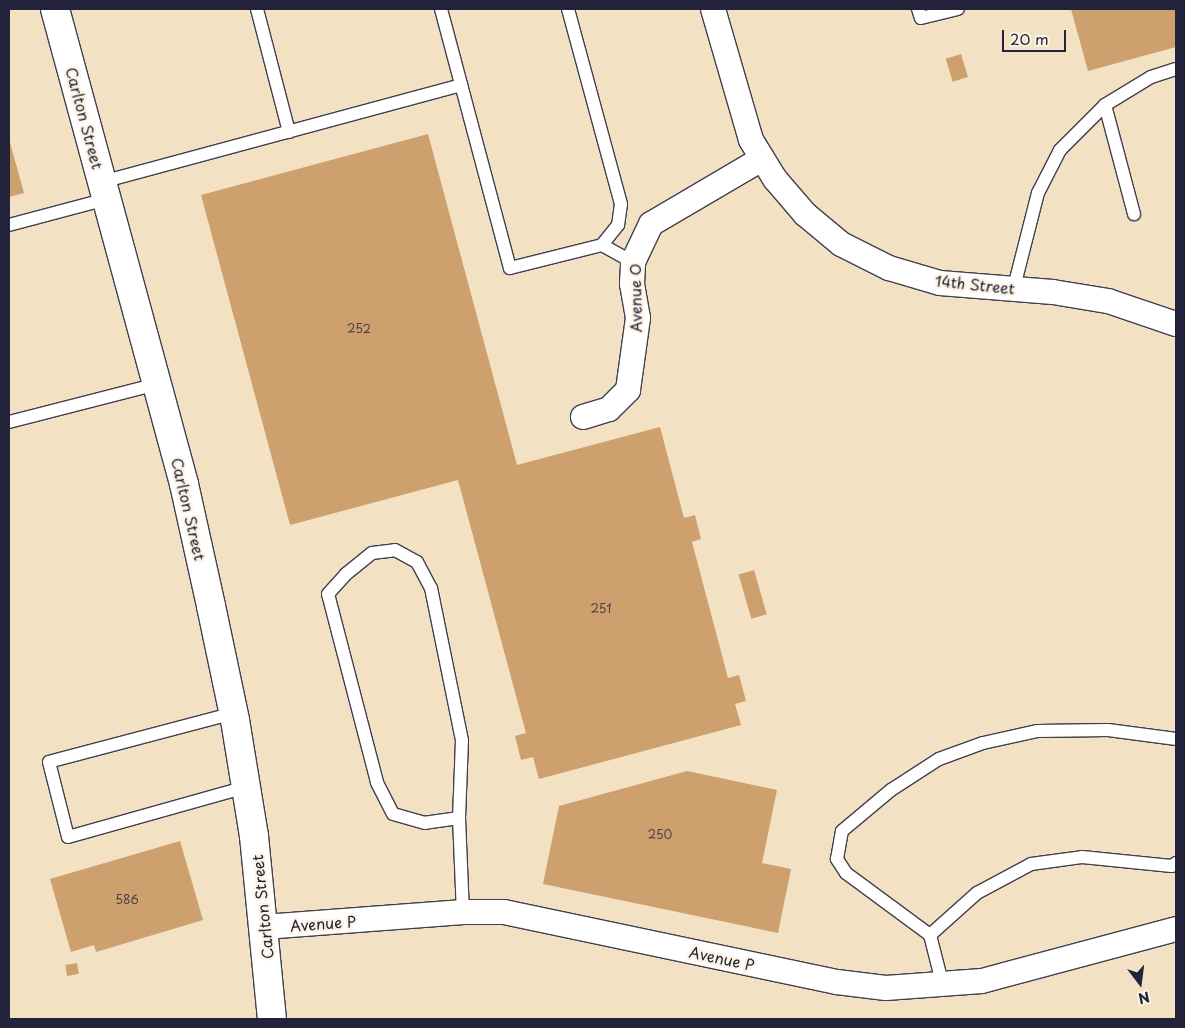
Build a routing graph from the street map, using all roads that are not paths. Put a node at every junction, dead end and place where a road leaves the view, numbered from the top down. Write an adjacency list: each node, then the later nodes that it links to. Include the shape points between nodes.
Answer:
1 (55, 9): 13 (street, Carlton Street)
2 (258, 9): 11 (lane)
3 (441, 9): 9 (lane)
4 (568, 9): 16 (lane, via 620,204 618,225)
5 (713, 9): 12 (street, 14th Street, via 739,104 751,140)
6 (918, 9): 7 (lane, via 920,18)
7 (958, 9)
8 (1176, 69): 10 (lane, via 1151,77)
9 (461, 85): 11 (lane); 16 (lane, via 510,268)
10 (1105, 105): 14 (lane); 18 (lane, via 1060,150 1038,193)
11 (289, 132): 13 (lane)
12 (762, 159): 17 (street, Avenue O, via 651,224); 18 (street, 14th Street, via 805,214 841,244 889,268 940,283)
13 (104, 190): 15 (lane); 20 (street, Carlton Street)
14 (1134, 214)
15 (9, 225)
16 (602, 245): 17 (lane)
17 (633, 262): 21 (street, Avenue O, via 632,284 638,318 628,390 609,409)
18 (1014, 288): 19 (street, 14th Street, via 1108,301)
19 (1176, 324)
20 (157, 384): 22 (lane); 23 (street, Carlton Street, via 184,484)
21 (583, 417)
22 (9, 422)
23 (234, 714): 25 (street, Carlton Street); 25 (lane, via 49,762 68,837)
24 (1176, 739): 31 (lane, via 1108,730 1037,731 983,743 939,759 890,790 842,831 837,858 846,873)
25 (246, 787): 29 (street, Carlton Street)
26 (459, 818): 26 (lane, via 462,740 431,588 417,562 395,550 372,553 328,594 377,782 393,814 426,823); 28 (lane)
27 (1176, 863): 31 (lane, via 1172,866 1082,857 1031,864 976,893)
28 (463, 912): 29 (street, Avenue P); 32 (street, Avenue P, via 504,912 836,982 886,988)
29 (264, 928): 33 (street, Carlton Street)
30 (1176, 929): 32 (street, Avenue P, via 982,981)
31 (930, 935): 32 (lane)
32 (943, 986)
33 (272, 1019)

